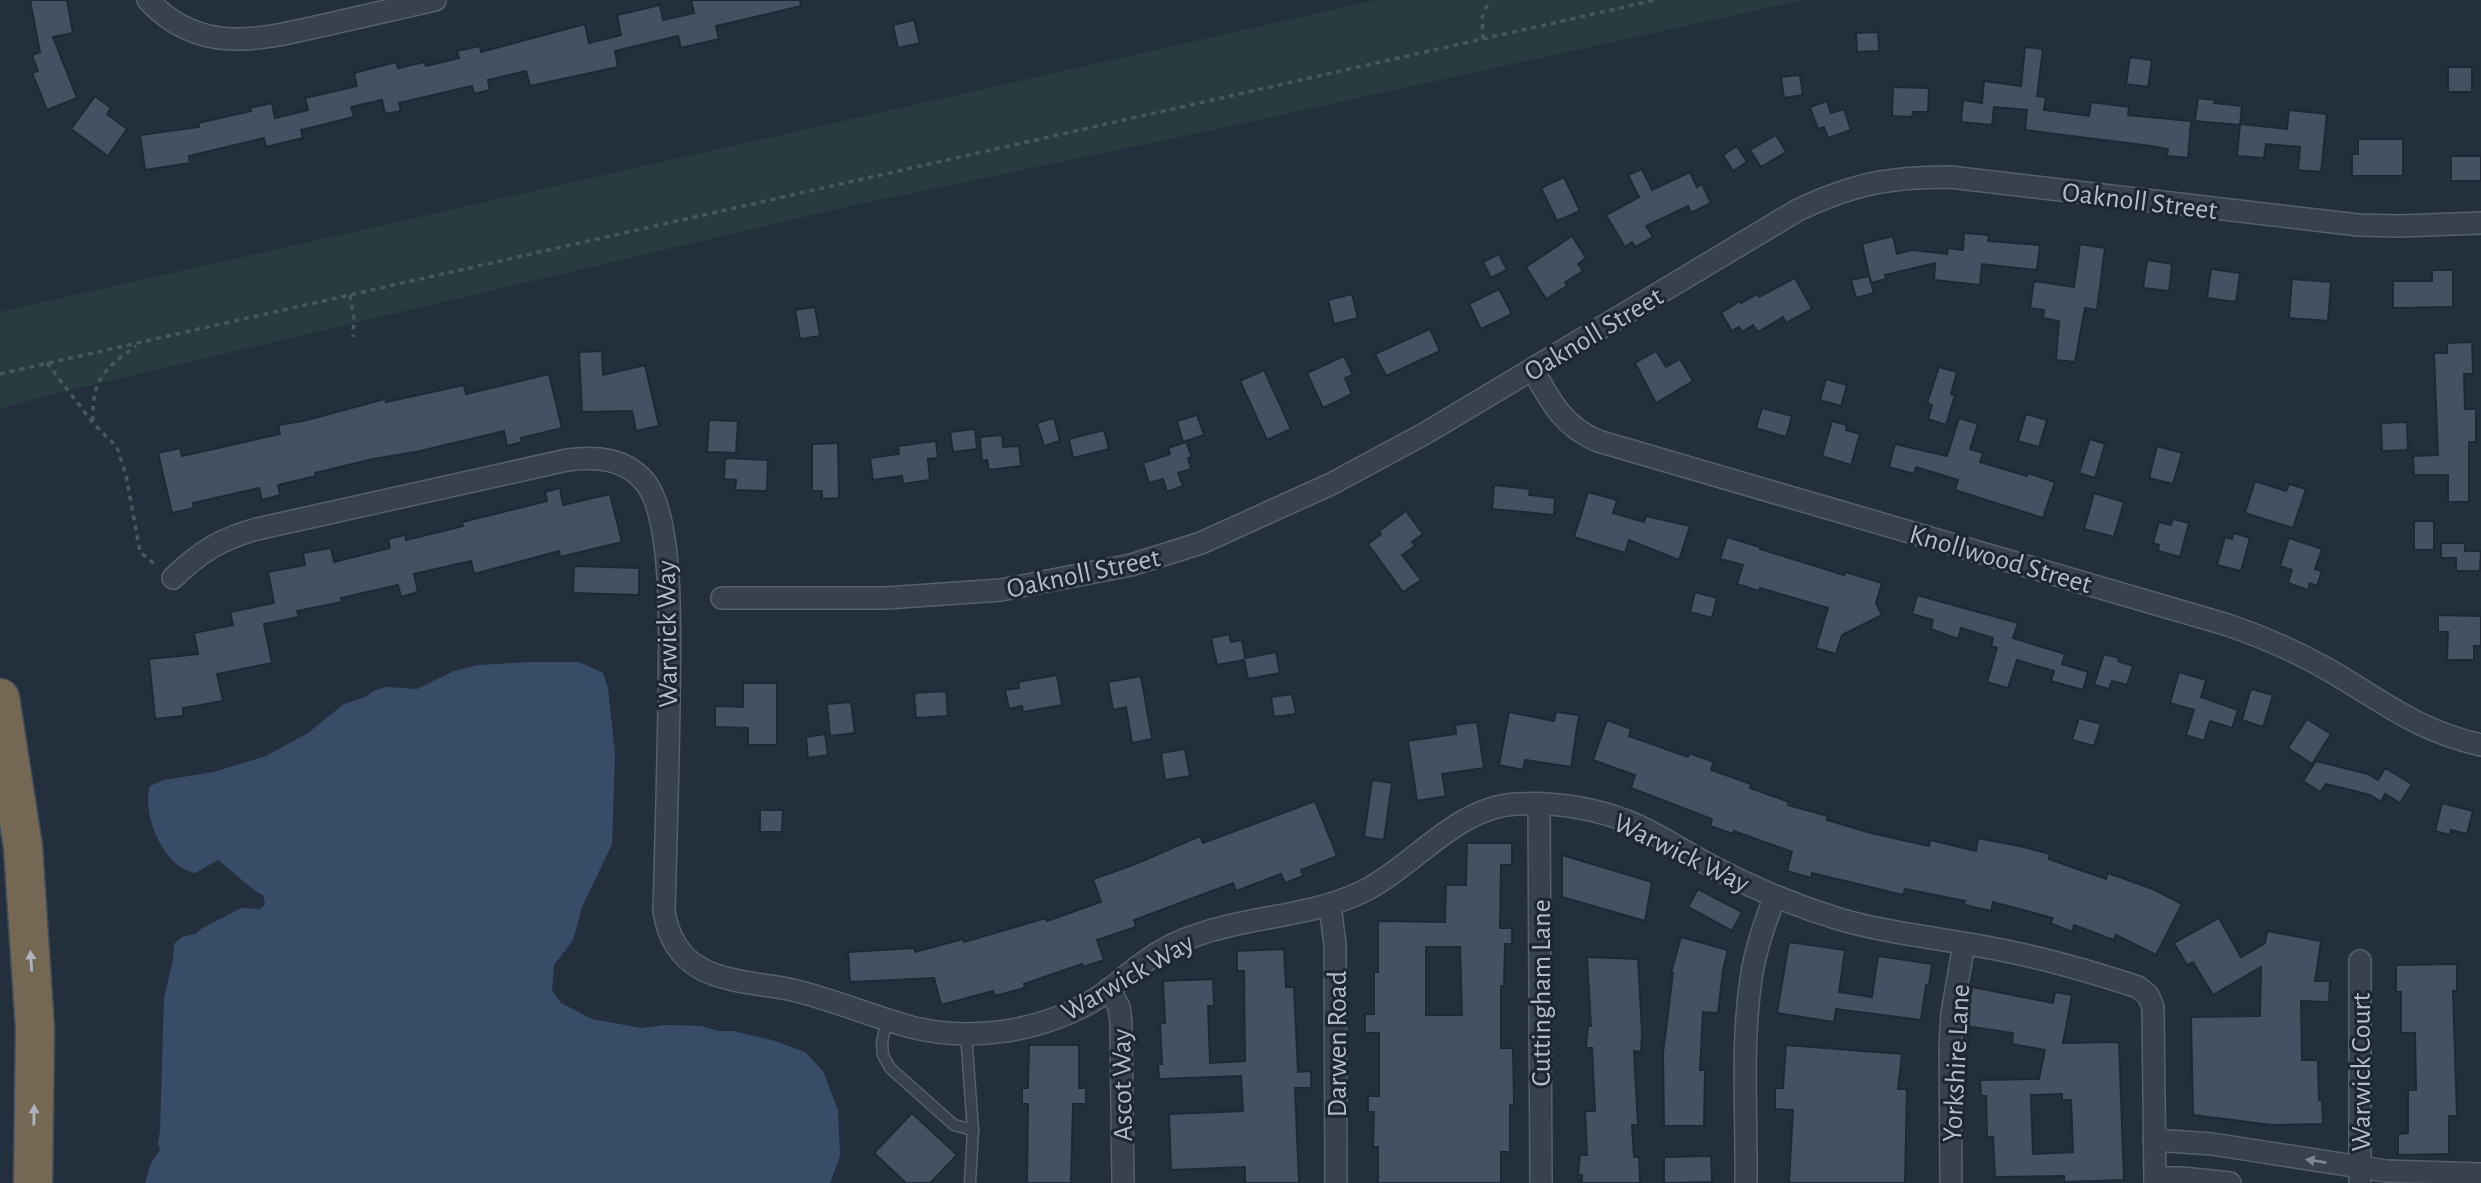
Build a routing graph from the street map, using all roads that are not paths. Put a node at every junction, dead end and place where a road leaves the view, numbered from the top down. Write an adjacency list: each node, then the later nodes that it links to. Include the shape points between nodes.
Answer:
1 (148, 0): 3 (street, via 175,24 217,38 250,40)
2 (435, 0): 3 (street)
3 (399, 4)
4 (2481, 223): 5 (street, Oaknoll Street, via 2358,225 1950,177 1883,180 1798,210)
5 (1533, 370): 7 (street, Oaknoll Street, via 1331,484 1231,531 1155,558 1036,585 957,595); 9 (street, Knollwood Street, via 1568,424 1598,442 2228,625 2309,659 2413,723)
6 (173, 578): 16 (street, Warwick Way, via 195,556 231,536 567,460 600,457 620,463 645,482 653,497 666,561 664,911 673,942 702,971 718,977 803,992)
7 (723, 598)
8 (0, 698): 23 (highway, one-way to 8, via 35,1029 24,860)
9 (2481, 745)
10 (1539, 804): 11 (street, Warwick Way, via 1577,807 1628,822); 12 (street, Warwick Way, via 1510,804 1470,817 1395,873); 27 (street, Cuttingham Lane)
11 (1774, 896): 13 (street, Warwick Way, via 1850,922); 28 (street, via 1748,1004)
12 (1330, 905): 15 (street, Warwick Way, via 1201,933 1164,949); 26 (street, Darwen Road, via 1335,945)
13 (1964, 944): 19 (street, Warwick Way, via 2072,967 2138,987 2148,995 2153,1007); 29 (street, Yorkshire Lane, via 1951,1024)
14 (2360, 961): 21 (street, Warwick Court)
15 (1109, 989): 17 (street, Warwick Way, via 1048,1020); 25 (street, Ascot Way, via 1121,1022)
16 (887, 1020): 17 (street, Warwick Way); 18 (lane, via 882,1042 890,1068 954,1125)
17 (966, 1034): 18 (lane)
18 (973, 1130): 24 (lane)
19 (2154, 1140): 21 (street, one-way to 19, via 2212,1144); 22 (street, Warwick Way)
20 (2481, 1174): 21 (street)
21 (2360, 1176)
22 (2155, 1180): 30 (street, Warwick Way)
23 (33, 1183)
24 (970, 1183)
25 (1123, 1183)
26 (1336, 1183)
27 (1541, 1183)
28 (1746, 1183)
29 (1951, 1183)
30 (2230, 1183)

